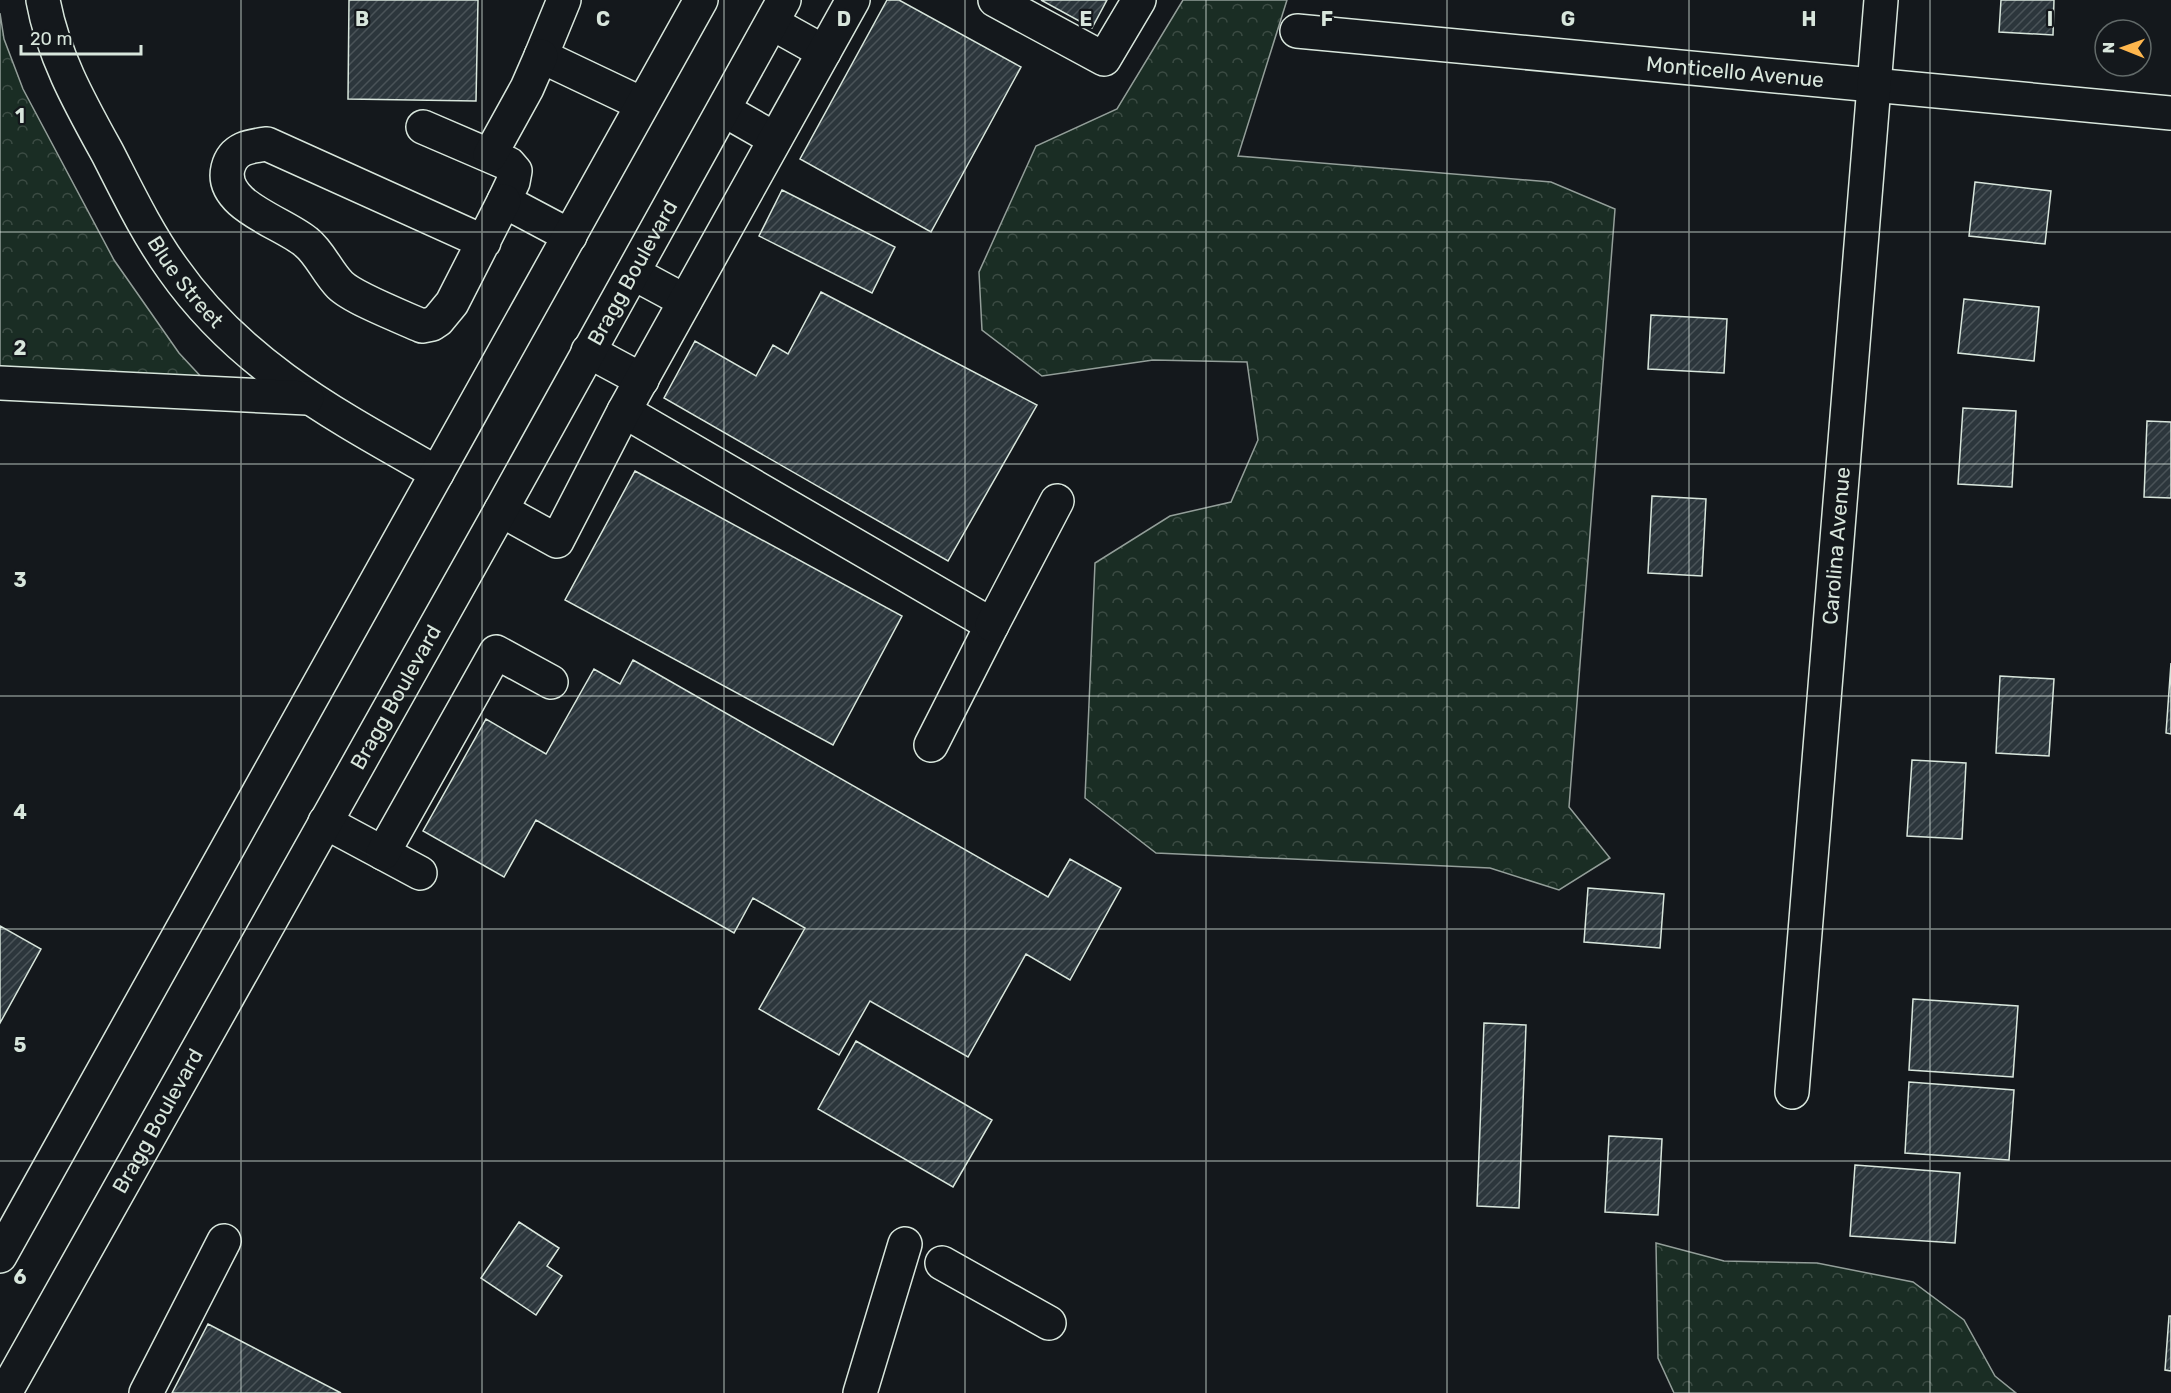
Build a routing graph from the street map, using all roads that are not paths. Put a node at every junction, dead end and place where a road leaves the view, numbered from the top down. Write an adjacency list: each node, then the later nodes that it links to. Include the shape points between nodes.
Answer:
1 (43, 0): 28 (main road, Blue Street, via 59,57 77,97 173,269 227,331)
2 (564, 0): 12 (main road)
3 (701, 0): 9 (main road)
4 (853, 0): 11 (main road)
5 (995, 0): 6 (main road, via 1104,59)
6 (1139, 0)
7 (1881, 0): 13 (main road, Carolina Avenue)
8 (778, 11): 11 (main road); 15 (main road, Bragg Boulevard)
9 (685, 16): 14 (main road)
10 (1298, 32): 13 (main road, Monticello Avenue)
11 (824, 52): 18 (main road)
12 (540, 56): 14 (main road); 19 (main road)
13 (1874, 85): 16 (main road, Monticello Avenue); 39 (main road, Carolina Avenue)
14 (642, 104): 21 (main road)
15 (724, 110): 18 (main road); 23 (main road, Bragg Boulevard)
16 (2171, 113)
17 (423, 127): 19 (main road)
18 (775, 140): 24 (main road)
19 (490, 155): 20 (main road, via 515,171)
20 (504, 201): 21 (main road); 22 (main road)
21 (570, 236): 30 (main road)
22 (484, 242): 22 (main road, via 452,303 438,320 422,326 342,287 307,242 240,202 228,187 229,163 237,151 267,144)
23 (633, 273): 24 (main road); 25 (main road, Bragg Boulevard)
24 (685, 301): 26 (main road)
25 (588, 351): 26 (main road); 32 (main road, Bragg Boulevard)
26 (642, 380): 29 (main road)
27 (0, 383): 28 (main road)
28 (307, 398): 30 (main road, Blue Street)
29 (624, 411): 32 (main road, via 557,542); 33 (main road)
30 (436, 473): 40 (main road)
31 (1057, 501): 33 (main road)
32 (501, 510): 36 (main road, Bragg Boulevard)
33 (992, 625): 35 (main road)
34 (551, 682): 37 (main road, via 496,652)
35 (931, 745)
36 (325, 822): 37 (main road); 45 (main road, Bragg Boulevard)
37 (383, 853): 38 (main road)
38 (420, 873)
39 (1792, 1092)
40 (4, 1239)
41 (224, 1241): 46 (main road)
42 (905, 1244): 47 (main road)
43 (942, 1263): 44 (main road)
44 (1049, 1323)
45 (5, 1393)
46 (146, 1393)
47 (860, 1393)

